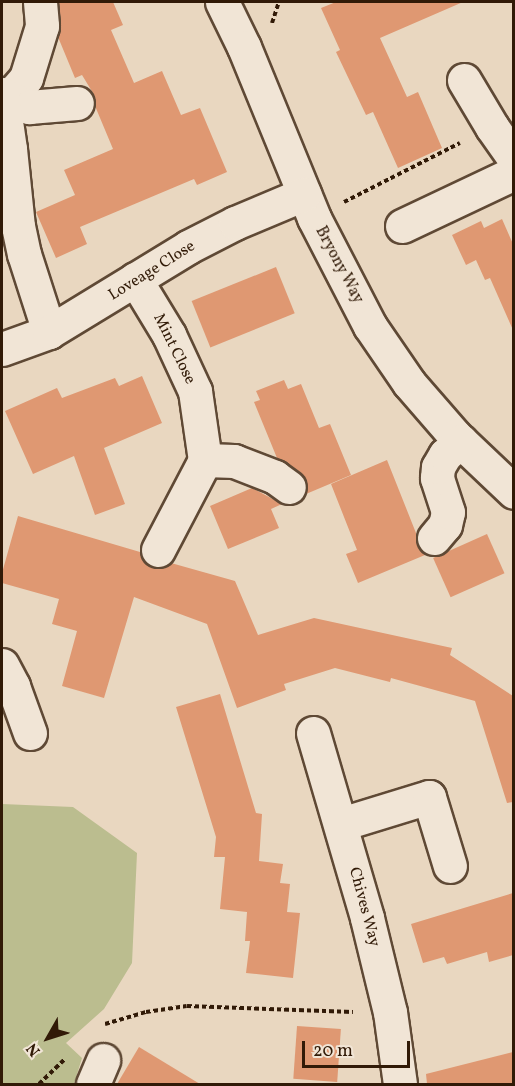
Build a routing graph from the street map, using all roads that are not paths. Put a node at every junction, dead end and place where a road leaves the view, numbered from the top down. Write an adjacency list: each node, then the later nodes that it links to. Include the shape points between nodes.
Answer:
1 (40, 2): 4 (street, via 42,26 26,78 14,92)
2 (222, 2): 7 (street, Bryony Way)
3 (464, 80): 6 (street)
4 (2, 95): 5 (street, via 29,107); 10 (street, via 18,226)
5 (77, 103)
6 (508, 151): 8 (street)
7 (309, 206): 9 (street, Loveage Close, via 225,228); 12 (street, Bryony Way, via 370,326 409,384)
8 (402, 226)
9 (135, 279): 10 (street, Loveage Close); 13 (street, Mint Close, via 169,334 195,391)
10 (49, 332): 11 (street, Loveage Close)
11 (2, 349)
12 (461, 441): 15 (street, Bryony Way); 16 (street, via 438,467 437,478 448,512 445,525)
13 (205, 460): 14 (street, via 234,461 275,477); 17 (street)
14 (289, 487)
15 (513, 492)
16 (434, 538)
17 (158, 550)
18 (2, 665): 19 (street)
19 (30, 733)
20 (313, 733): 21 (street, Chives Way)
21 (341, 824): 22 (street, via 429,797); 23 (street, Chives Way, via 390,1011)
22 (450, 866)
23 (400, 1084)

